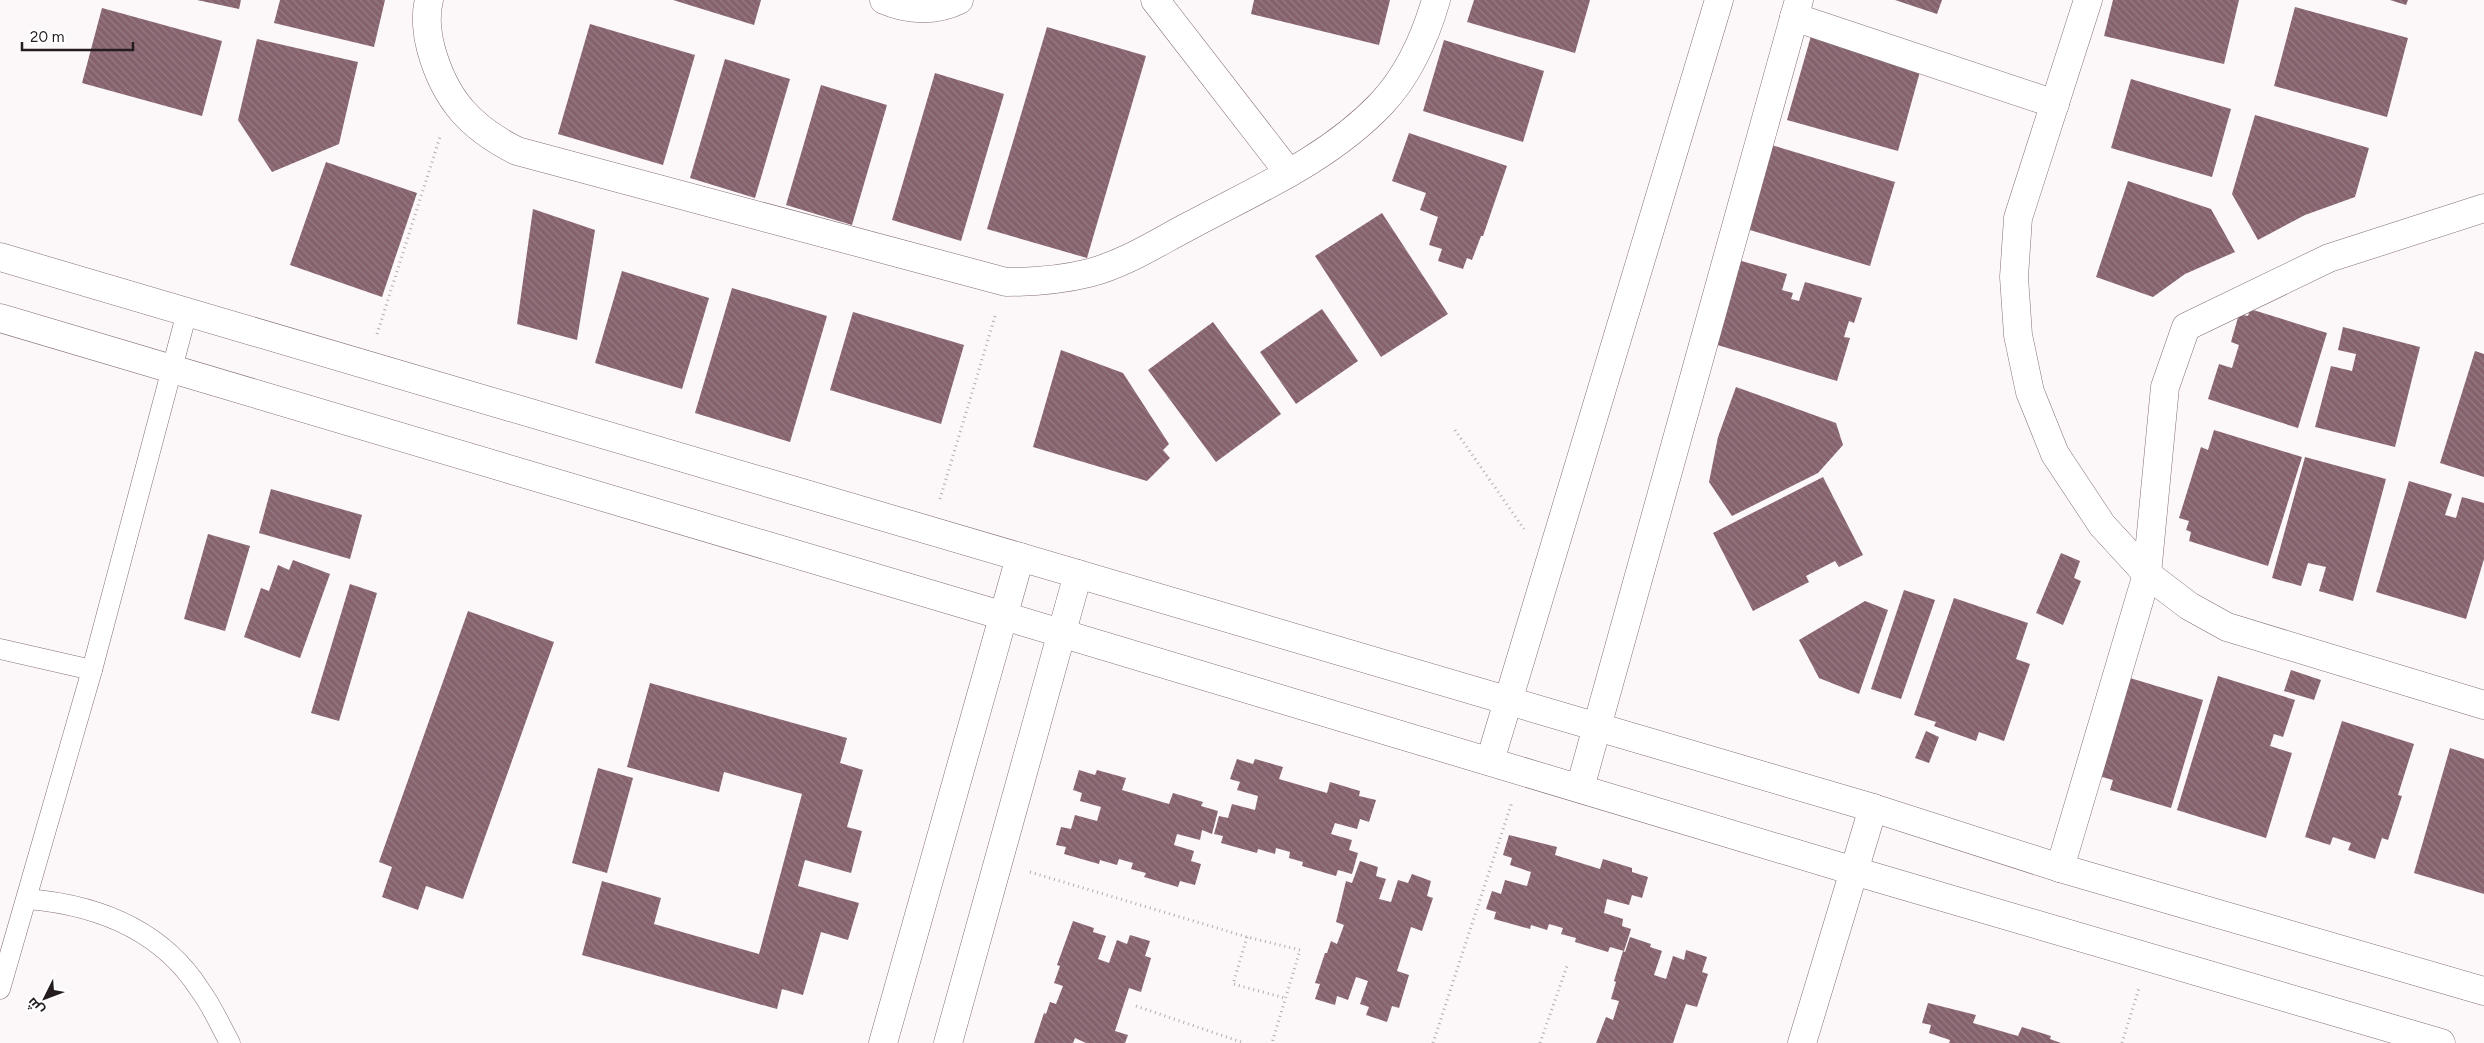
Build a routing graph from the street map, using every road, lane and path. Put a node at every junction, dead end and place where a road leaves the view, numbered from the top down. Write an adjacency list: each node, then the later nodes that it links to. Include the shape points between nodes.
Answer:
1 (429, 0): 9 (street, via 428,39 437,71)
2 (884, 0): 3 (street, via 899,6 925,9)
3 (959, 0)
4 (1155, 0): 11 (street)
5 (1436, 0): 11 (street, via 1426,34 1407,69 1383,101 1355,130)
6 (1720, 0): 22 (street)
7 (2088, 0): 10 (street)
8 (1797, 8): 10 (street); 31 (street)
9 (452, 100): 14 (street, via 492,138 517,151); 17 (path)
10 (2055, 104): 24 (street, via 2018,218 2014,277 2018,335 2030,392 2055,454 2102,525)
11 (1289, 173): 14 (street, via 1116,264 1062,279)
12 (2484, 208): 24 (street, via 2329,258 2186,327 2165,387)
13 (0, 256): 15 (street)
14 (1006, 282): 20 (path)
15 (188, 312): 17 (street); 18 (lane)
16 (0, 318): 18 (street)
17 (367, 365): 20 (street)
18 (174, 368): 25 (street); 28 (lane)
19 (1455, 430): 22 (path)
20 (930, 530): 21 (street)
21 (1020, 557): 23 (street); 25 (street)
22 (1549, 565): 29 (street)
23 (1078, 574): 26 (street); 29 (street)
24 (2147, 574): 30 (street, via 2189,606 2227,627); 37 (street)
25 (1004, 616): 26 (street); 48 (street)
26 (1062, 633): 32 (street); 36 (street)
27 (0, 649): 28 (lane)
28 (92, 670): 39 (lane)
29 (1508, 701): 31 (street); 32 (street)
30 (2484, 705)
31 (1596, 727): 34 (street); 35 (street)
32 (1490, 761): 33 (street)
33 (1522, 770): 34 (street); 52 (path)
34 (1580, 788): 38 (street)
35 (1873, 808): 37 (street); 38 (street)
36 (998, 862): 40 (path); 49 (street)
37 (2060, 868): 44 (street)
38 (1854, 871): 41 (street); 54 (street)
39 (28, 899): 43 (lane); 47 (lane, via 94,910 125,923 154,941 200,989)
40 (1247, 937): 45 (path, via 1233,984); 45 (path, via 1300,950)
41 (2148, 957): 55 (path); 56 (street)
42 (1566, 966): 53 (path)
43 (0, 989)
44 (2484, 991)
45 (1286, 998): 51 (path)
46 (1136, 1006): 50 (path)
47 (230, 1043)
48 (883, 1043)
49 (948, 1043)
50 (1244, 1043)
51 (1272, 1043)
52 (1433, 1043)
53 (1540, 1043)
54 (1802, 1043)
55 (2122, 1043)
56 (2442, 1043)

